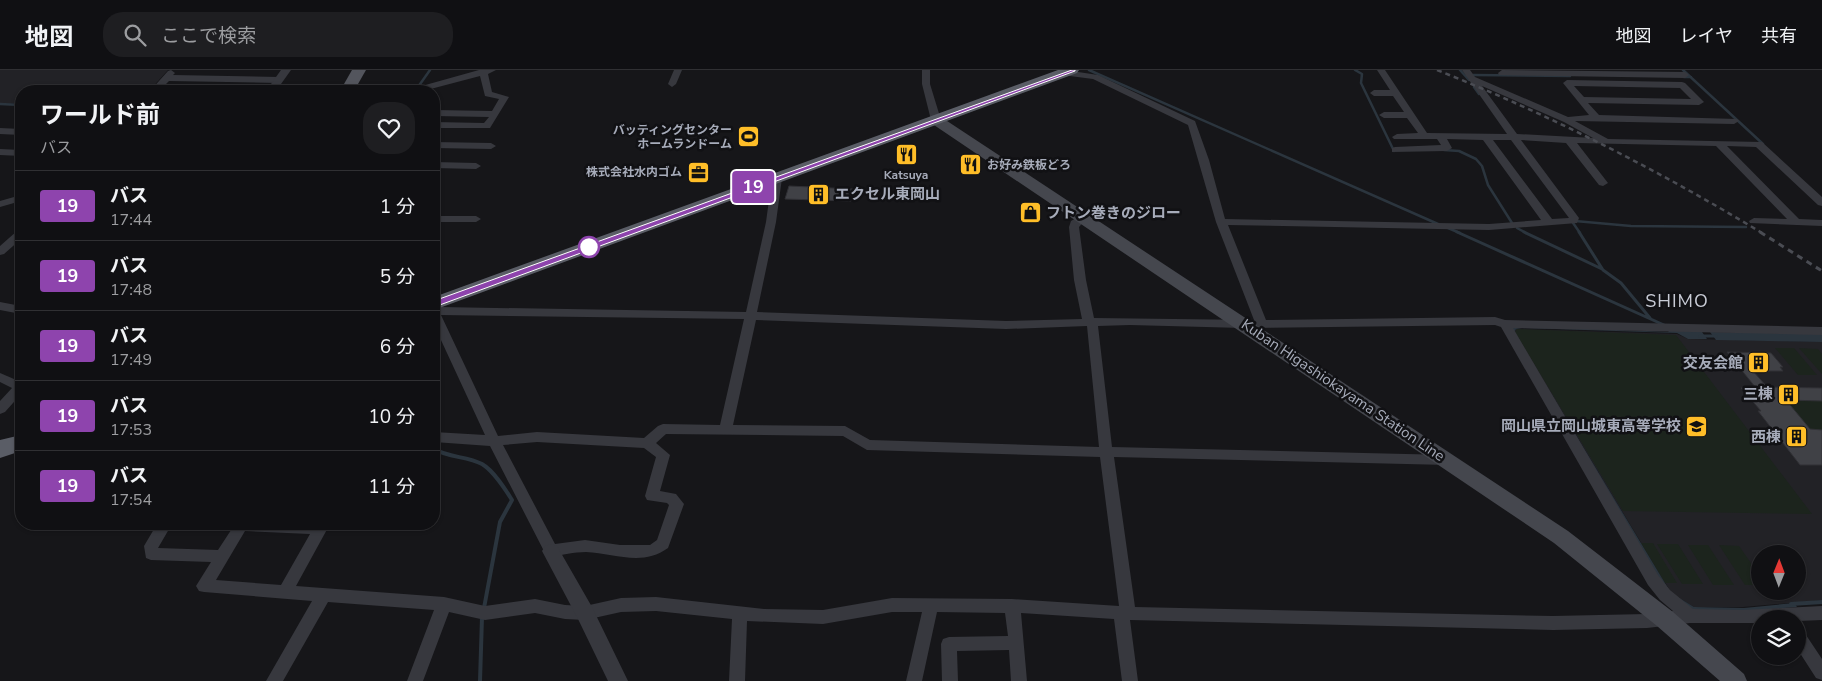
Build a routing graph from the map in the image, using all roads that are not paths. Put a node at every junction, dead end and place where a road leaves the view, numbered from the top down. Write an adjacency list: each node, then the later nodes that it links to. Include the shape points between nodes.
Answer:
1 (174, 70): 16 (street)
2 (287, 70): 18 (street)
3 (359, 70): 22 (main road)
4 (678, 70): 19 (street)
5 (926, 70): 32 (street, via 926,84)
6 (1381, 70): 25 (street)
7 (1466, 70): 17 (street)
8 (486, 71): 23 (street); 28 (street, via 488,94 504,97)
9 (1069, 71): 32 (highway); 63 (street, via 1095,77 1192,123)
10 (1526, 72): 11 (street); 14 (street)
11 (1572, 72): 12 (street)
12 (1613, 72): 13 (street)
13 (1659, 72): 15 (street)
14 (1502, 74)
15 (1685, 75)
16 (167, 78): 18 (street); 20 (street)
17 (1473, 79): 33 (street); 42 (street)
18 (279, 80): 21 (street)
19 (672, 84)
20 (160, 85)
21 (275, 85)
22 (350, 85)
23 (436, 85)
24 (1374, 93): 25 (street)
25 (1396, 93): 30 (street)
26 (1581, 100): 26 (street, via 1567,83 1682,85 1699,102); 31 (street)
27 (440, 113): 28 (street)
28 (495, 114): 35 (street, via 487,126)
29 (1384, 115): 30 (street)
30 (1410, 115): 38 (street)
31 (1596, 118): 33 (street); 34 (street)
32 (936, 120): 53 (highway); 59 (main road, Kuban Higashiokayama Station Line)
33 (1567, 120): 44 (street)
34 (1734, 121)
35 (440, 125)
36 (0, 131): 37 (street)
37 (15, 132)
38 (1424, 136): 39 (street); 40 (street)
39 (1441, 136): 41 (street); 48 (street, via 1447,148)
40 (1397, 137)
41 (1486, 137): 42 (street); 65 (street)
42 (1512, 137): 43 (street); 65 (street, via 1572,221)
43 (1569, 140): 44 (street); 54 (street)
44 (1605, 142): 45 (street)
45 (1719, 144): 56 (street, via 1759,144); 64 (street)
46 (440, 145): 47 (street)
47 (491, 146)
48 (1394, 150)
49 (0, 152): 50 (street)
50 (15, 153)
51 (440, 165): 52 (street)
52 (476, 166)
53 (778, 178): 69 (highway); 73 (street)
54 (1603, 183)
55 (15, 200): 57 (street)
56 (1822, 203)
57 (0, 206): 58 (street)
58 (15, 207)
59 (1083, 217): 74 (street, via 1074,227 1080,280); 75 (main road, Kuban Higashiokayama Station Line)
60 (440, 219): 61 (street)
61 (476, 219)
62 (1754, 221): 64 (street)
63 (1220, 222): 65 (street, via 1489,227); 75 (street)
64 (1796, 222): 66 (street)
65 (1549, 223)
66 (1822, 223)
67 (15, 238): 68 (street)
68 (0, 252)
69 (440, 305)
70 (0, 306): 72 (street)
71 (440, 307): 73 (street, via 568,314)
72 (15, 309)
73 (750, 317): 74 (street, via 1006,325); 83 (street)
74 (1090, 322): 75 (street); 89 (street)
75 (1252, 323): 76 (street, via 1495,321); 90 (main road, Kuban Higashiokayama Station Line)
76 (1504, 324): 78 (street); 106 (street, via 1653,580 1664,595)
77 (440, 326): 85 (street)
78 (1822, 332)
79 (0, 377): 80 (street)
80 (15, 384)
81 (15, 393): 82 (street)
82 (0, 409)
83 (726, 430): 86 (street, via 663,429); 89 (street, via 845,431 867,445)
84 (440, 438): 85 (street)
85 (494, 442): 86 (street, via 537,437); 94 (street)
86 (647, 443): 94 (street, via 663,456 652,496 671,498 677,504 663,544 653,551 586,546)
87 (15, 445): 88 (highway)
88 (0, 450)
89 (1106, 451): 90 (street); 102 (street)
90 (1448, 460): 108 (main road, Kuban Higashiokayama Station Line, via 1561,537)
91 (161, 530): 95 (street, via 150,546 151,554)
92 (238, 530): 95 (street)
93 (321, 530): 96 (street)
94 (551, 551): 101 (street)
95 (222, 556): 96 (street, via 204,586)
96 (286, 591): 97 (street)
97 (323, 596): 98 (street); 112 (street)
98 (444, 604): 101 (street, via 482,612 535,606); 113 (street)
99 (931, 606): 100 (street); 104 (street, via 892,605 823,617); 116 (street)
100 (1012, 606): 102 (street); 109 (street)
101 (585, 613): 104 (street, via 621,605 656,604); 114 (street)
102 (1125, 613): 108 (street, via 1553,623); 119 (street)
103 (1822, 613): 105 (street)
104 (740, 614): 115 (street)
105 (1806, 615)
106 (1690, 616): 107 (street); 108 (street)
107 (1751, 617)
108 (1665, 619): 120 (main road, Kuban Higashiokayama Station Line)
109 (1018, 643): 117 (street, via 949,644); 118 (street)
110 (1806, 649): 111 (street)
111 (1822, 673)
112 (274, 681)
113 (416, 681)
114 (618, 681)
115 (737, 681)
116 (914, 681)
117 (950, 681)
118 (1019, 681)
119 (1130, 681)
120 (1736, 681)

